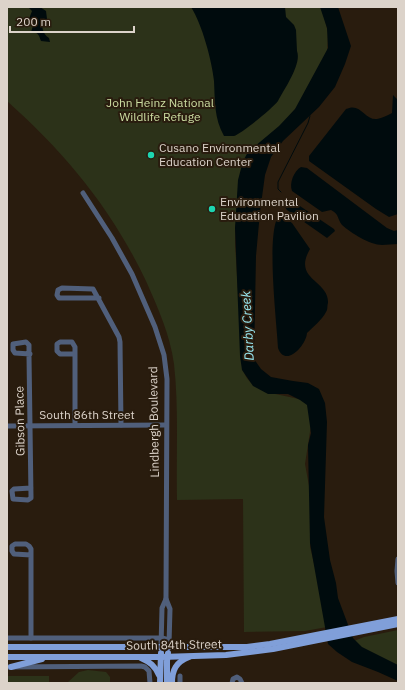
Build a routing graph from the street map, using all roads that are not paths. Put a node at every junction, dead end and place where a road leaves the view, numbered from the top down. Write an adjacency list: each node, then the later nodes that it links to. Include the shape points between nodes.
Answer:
1 (82, 193): 7 (street, Lindbergh Boulevard, via 132,274 155,327 164,355 167,379)
2 (99, 298): 2 (street, via 92,288 62,288 58,290 57,295 59,298); 6 (street, via 120,340)
3 (30, 354): 9 (street, Gibson Place)
4 (75, 354): 5 (street)
5 (75, 425): 6 (street, South 86th Street); 9 (street, South 86th Street)
6 (120, 425): 7 (street, South 86th Street)
7 (166, 425): 14 (street, Lindbergh Boulevard)
8 (7, 426): 9 (street, South 86th Street)
9 (30, 426): 10 (street, Gibson Place)
10 (31, 488)
11 (31, 555): 19 (street)
12 (398, 559): 13 (street)
13 (398, 583)
14 (166, 599): 20 (street, Lindbergh Boulevard, via 162,608); 22 (street, Lindbergh Boulevard, via 170,609)
15 (398, 619): 17 (main road)
16 (398, 624): 17 (main road)
17 (358, 630): 21 (main road, South 84th Street)
18 (7, 638): 19 (street, South 84th Street)
19 (31, 638): 20 (street, South 84th Street)
20 (162, 638): 22 (street, South 84th Street); 24 (street, Lindbergh Boulevard)
21 (316, 638): 22 (main road, South 84th Street, via 253,646); 28 (main road, South 84th Street, via 248,653)
22 (169, 644): 24 (main road, South 84th Street); 27 (main road, Lindbergh Boulevard)
23 (7, 647): 24 (main road, South 84th Street)
24 (161, 647): 26 (main road, Lindbergh Boulevard)
25 (137, 656): 26 (main road, South 84th Street); 30 (main road, South 84th Street); 33 (main road, via 152,663)
26 (161, 656): 27 (main road, South 84th Street); 33 (main road, Lindbergh Boulevard)
27 (168, 656): 28 (main road, South 84th Street); 35 (main road, Lindbergh Boulevard)
28 (193, 656): 36 (main road, via 176,665)
29 (7, 657): 30 (main road, South 84th Street)
30 (53, 657): 31 (main road)
31 (9, 667): 34 (street, South 84th Street, via 141,666 149,670)
32 (180, 676): 37 (street)
33 (160, 680)
34 (150, 683)
35 (167, 683)
36 (172, 683)
37 (180, 683)
38 (232, 683): 39 (street, via 237,677)
39 (242, 683)

